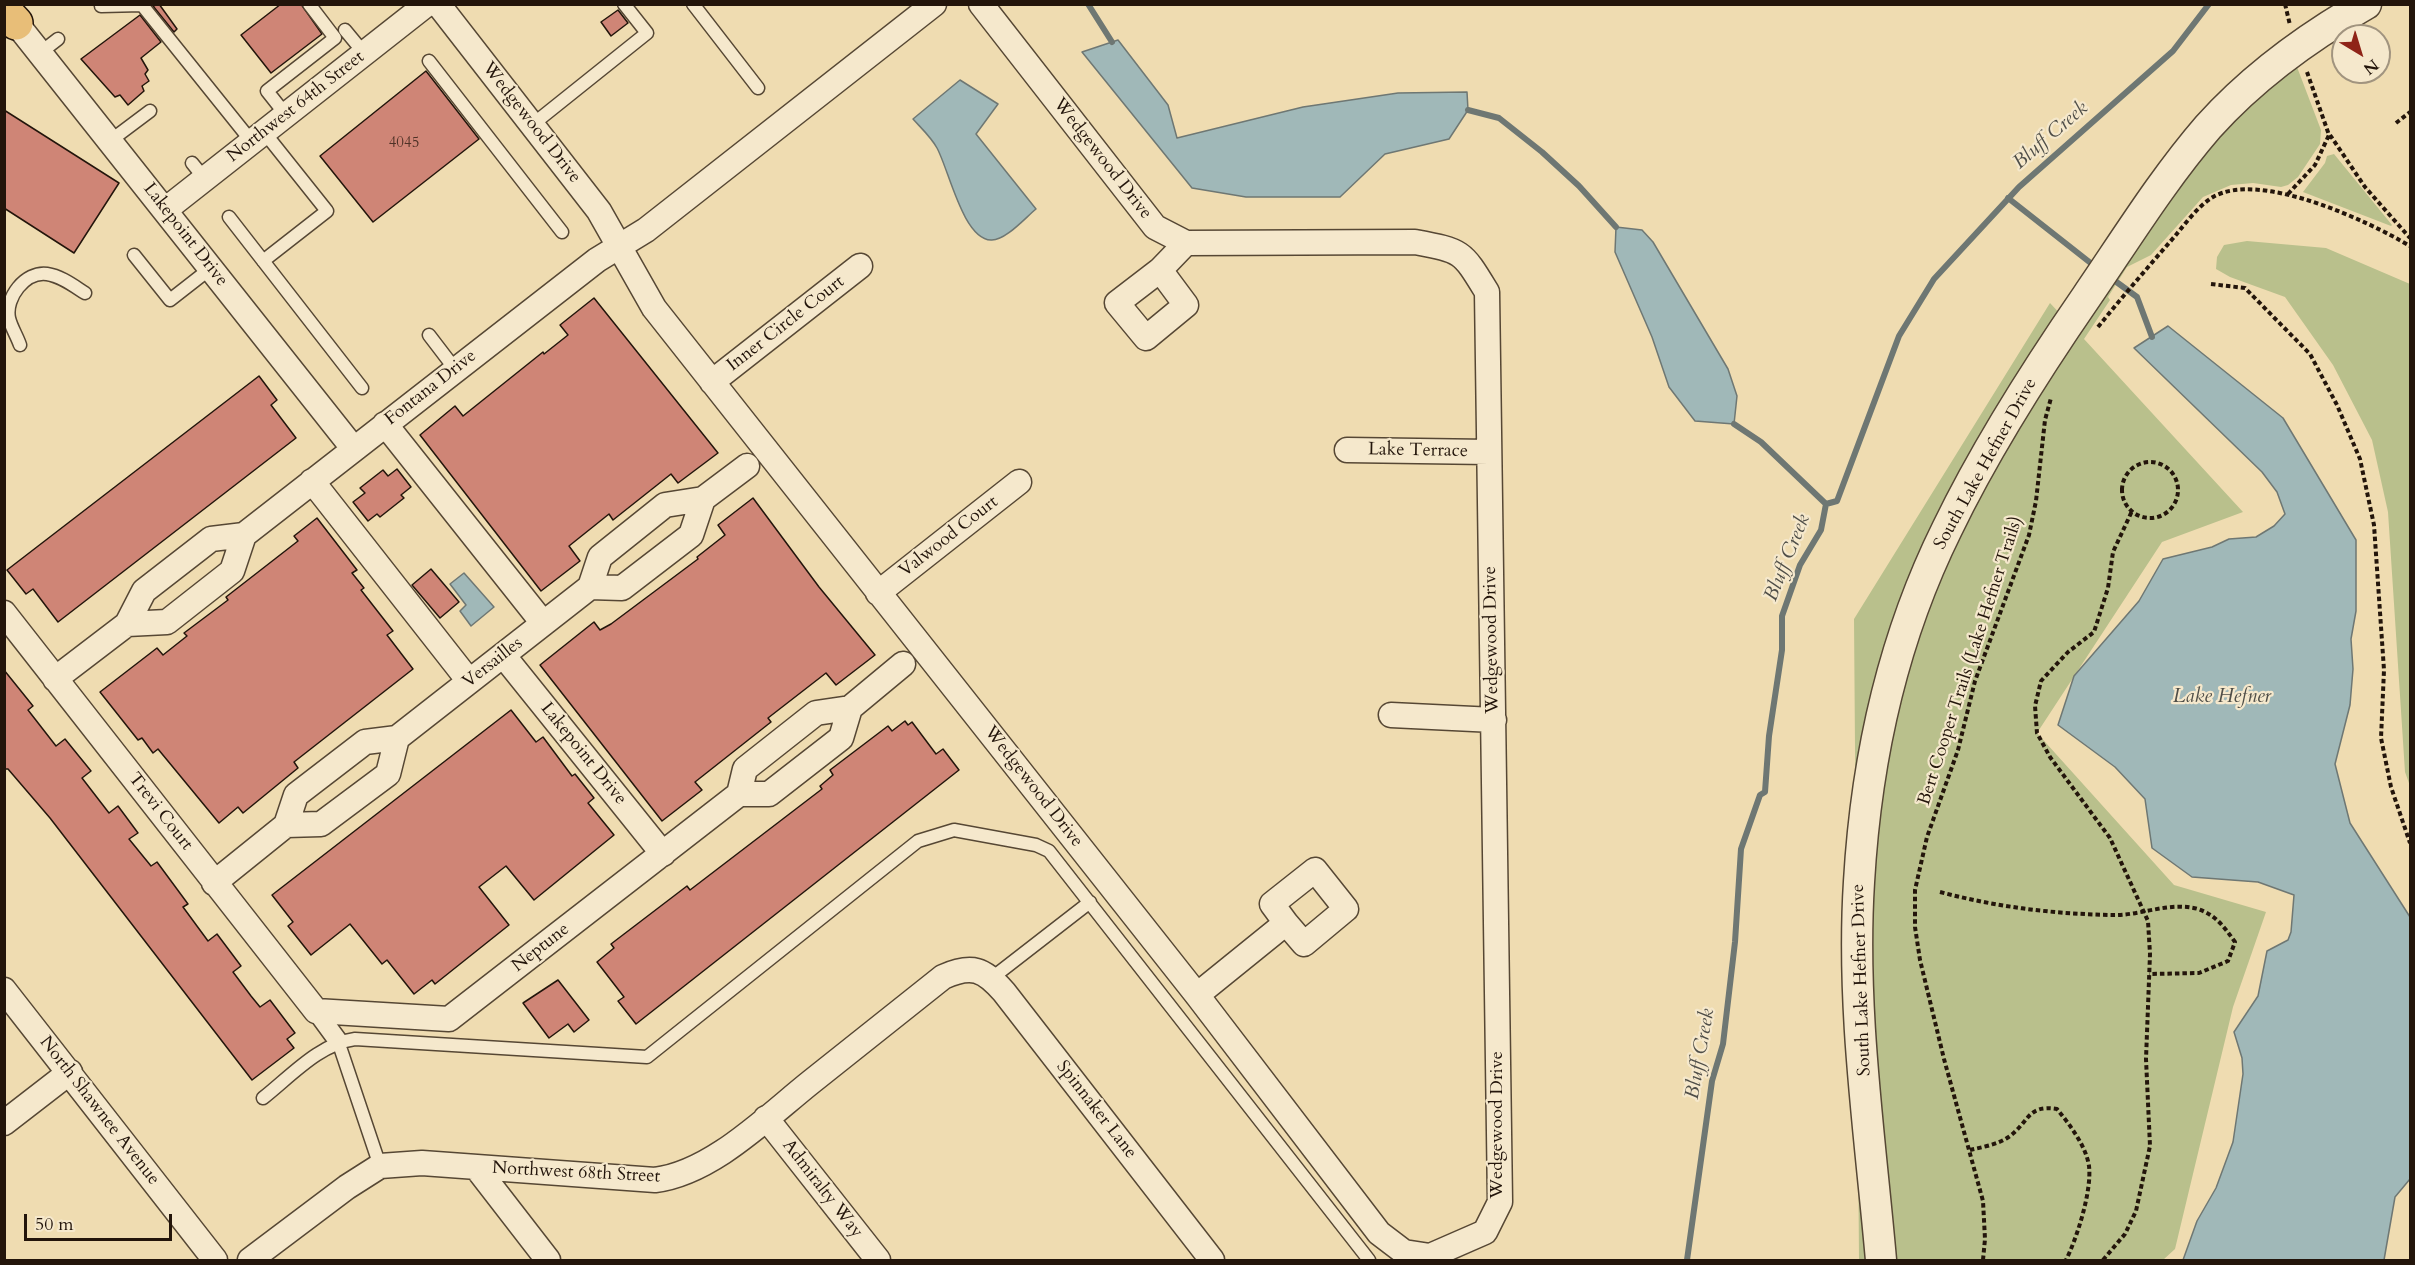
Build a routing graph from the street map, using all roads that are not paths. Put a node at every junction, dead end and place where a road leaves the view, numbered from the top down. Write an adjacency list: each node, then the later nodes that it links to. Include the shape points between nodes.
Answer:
1 (309, 4): 16 (lane, via 335,38 267,91)
2 (427, 4): 12 (street, Northwest 64th Street)
3 (438, 4): 17 (street, Wedgewood Drive)
4 (624, 4): 17 (lane, via 647,33)
5 (693, 4): 14 (lane)
6 (933, 4): 24 (street, via 646,230)
7 (981, 4): 23 (street, Wedgewood Drive, via 1155,227)
8 (2366, 4): 81 (street, South Lake Hefner Drive, via 2298,46 2242,94 2181,161 2115,252 2027,387 1946,531 1908,625 1884,703 1873,757 1864,822 1858,939 1862,1043)
9 (101, 6): 18 (lane, via 142,5)
10 (8, 22): 19 (street, Lakepoint Drive, via 49,46)
11 (345, 30): 12 (lane)
12 (364, 53): 16 (street, Northwest 64th Street)
13 (429, 61): 22 (lane)
14 (758, 88)
15 (150, 111): 19 (lane)
16 (286, 115): 18 (street, Northwest 64th Street)
17 (532, 125): 24 (street, Wedgewood Drive)
18 (258, 137): 20 (street, Northwest 64th Street, via 198,171); 26 (lane, via 327,211)
19 (110, 141): 20 (street, Lakepoint Drive)
20 (165, 210): 28 (street, Lakepoint Drive)
21 (228, 217): 26 (lane)
22 (562, 232)
23 (1186, 243): 29 (street); 39 (street, Wedgewood Drive, via 1415,242 1465,256 1487,292)
24 (621, 245): 33 (street, Fontana Drive); 34 (street, Wedgewood Drive, via 654,308)
25 (134, 255): 28 (lane, via 170,300)
26 (263, 261): 35 (lane)
27 (860, 266): 34 (street, Inner Circle Court)
28 (211, 268): 37 (street, Lakepoint Drive, via 241,319)
29 (1160, 270)
30 (85, 293): 32 (lane, via 46,273 25,280 12,296 9,317)
31 (429, 335): 33 (lane)
32 (20, 345)
33 (455, 369): 36 (street, Fontana Drive)
34 (712, 382): 46 (street, Wedgewood Drive)
35 (362, 388)
36 (385, 424): 37 (street, Fontana Drive); 49 (street)
37 (353, 448): 41 (street, Fontana Drive)
38 (1347, 450): 39 (street, Lake Terrace)
39 (1489, 452): 56 (street, Wedgewood Drive)
40 (747, 466): 43 (street)
41 (312, 481): 44 (street, Fontana Drive); 53 (street)
42 (1019, 482): 46 (street, Valwood Court)
43 (703, 499): 45 (street, via 665,505 600,557); 45 (street, via 691,535 622,588)
44 (244, 535): 48 (street, via 211,539 144,591); 48 (street, via 232,571 167,621)
45 (590, 587): 49 (street, Versailles)
46 (879, 592): 66 (street, Wedgewood Drive)
47 (4, 613): 52 (street, Trevi Court)
48 (128, 624): 52 (street)
49 (543, 624): 50 (street, Versailles)
50 (503, 655): 53 (street, Versailles); 60 (street, Lakepoint Drive)
51 (903, 664): 54 (street)
52 (55, 679): 61 (street, Trevi Court)
53 (469, 681): 57 (street, Versailles)
54 (850, 708): 58 (street, via 816,713 744,769); 58 (street, via 841,738 769,794)
55 (1391, 716): 56 (street)
56 (1494, 720): 66 (street, Wedgewood Drive, via 1500,1202 1485,1232 1430,1256 1404,1251 1379,1233)
57 (397, 738): 59 (street, via 365,742 296,795); 59 (street, via 387,774 321,824)
58 (739, 794): 60 (street, Neptune)
59 (286, 825): 61 (street)
60 (663, 854): 67 (street, Neptune, via 449,1019)
61 (214, 883): 67 (street, Trevi Court)
62 (1090, 902): 64 (lane); 68 (lane, via 1049,851 1036,845 954,830 918,841 647,1057); 80 (lane)
63 (1286, 923): 66 (street)
64 (983, 973): 71 (street, Northwest 68th Street, via 957,970 943,977); 79 (street, Spinnaker Lane)
65 (4, 990): 69 (street, North Shawnee Avenue)
66 (1197, 995)
67 (316, 1011): 68 (street)
68 (338, 1041): 70 (lane); 73 (lane)
69 (70, 1072): 72 (street); 75 (street, North Shawnee Avenue)
70 (263, 1098)
71 (766, 1118): 74 (street, Northwest 68th Street, via 712,1158 672,1178); 78 (street, Admiralty Way)
72 (4, 1123)
73 (380, 1166): 74 (street, Northwest 68th Street, via 401,1162); 76 (street, Northwest 68th Street)
74 (476, 1167): 77 (street)
75 (215, 1260)
76 (250, 1260)
77 (548, 1260)
78 (878, 1260)
79 (1212, 1260)
80 (1369, 1260)
81 (1881, 1260)

